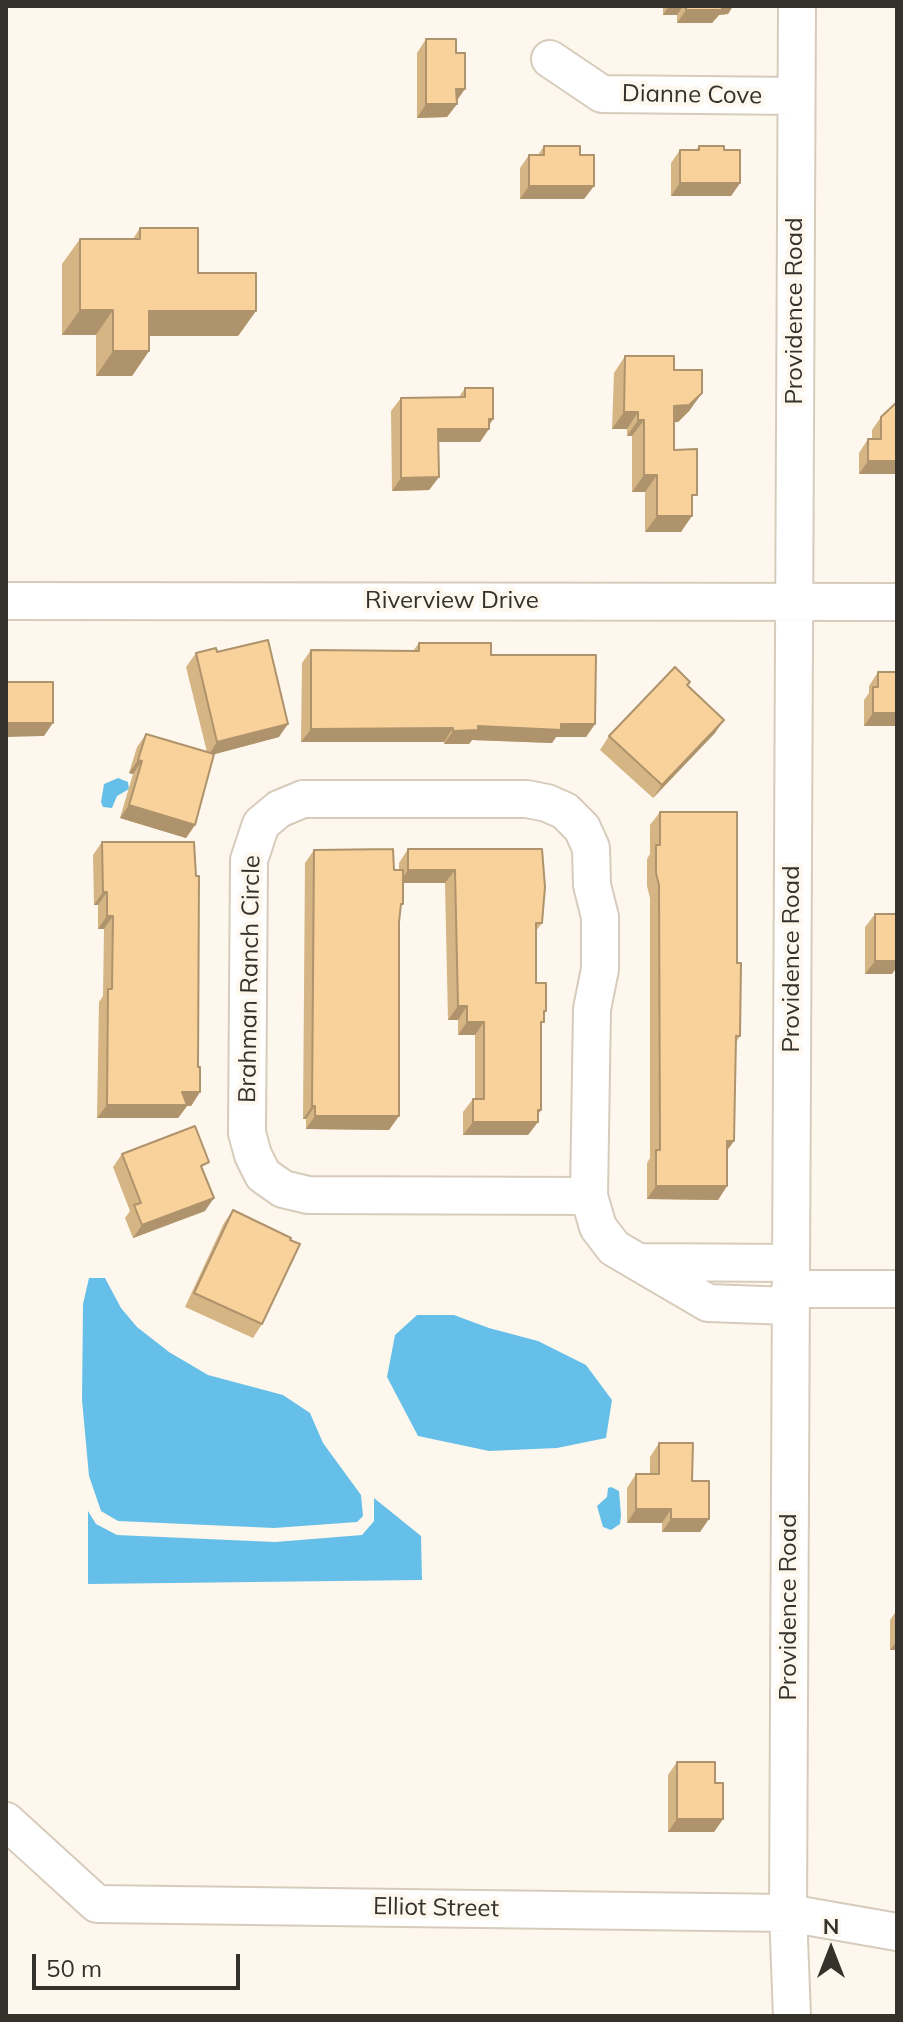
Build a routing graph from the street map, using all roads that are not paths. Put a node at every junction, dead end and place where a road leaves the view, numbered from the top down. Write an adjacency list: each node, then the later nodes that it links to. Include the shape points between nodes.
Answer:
1 (797, 6): 3 (street, Providence Road)
2 (550, 59): 3 (street, Dianne Cove, via 602,94)
3 (796, 96): 5 (street, Providence Road)
4 (6, 601): 5 (street, Riverview Drive)
5 (794, 602): 6 (street, Riverview Drive); 8 (street, Providence Road)
6 (897, 602)
7 (589, 1196): 7 (street, Brahman Ranch Circle, via 592,1009 600,969 600,917 591,848 582,828 565,811 527,799 303,799 261,824 249,860 247,1133 263,1175 283,1189 308,1195); 8 (street, Brahman Ranch Circle, via 598,1227 614,1248 639,1262)
8 (790, 1286): 9 (street, Brahman Ranch Circle); 11 (street, Providence Road)
9 (897, 1289)
10 (6, 1821): 11 (street, Elliot Street, via 97,1904)
11 (788, 1913): 12 (street, Elliot Street); 13 (street, Providence Road)
12 (897, 1932)
13 (792, 2016)

